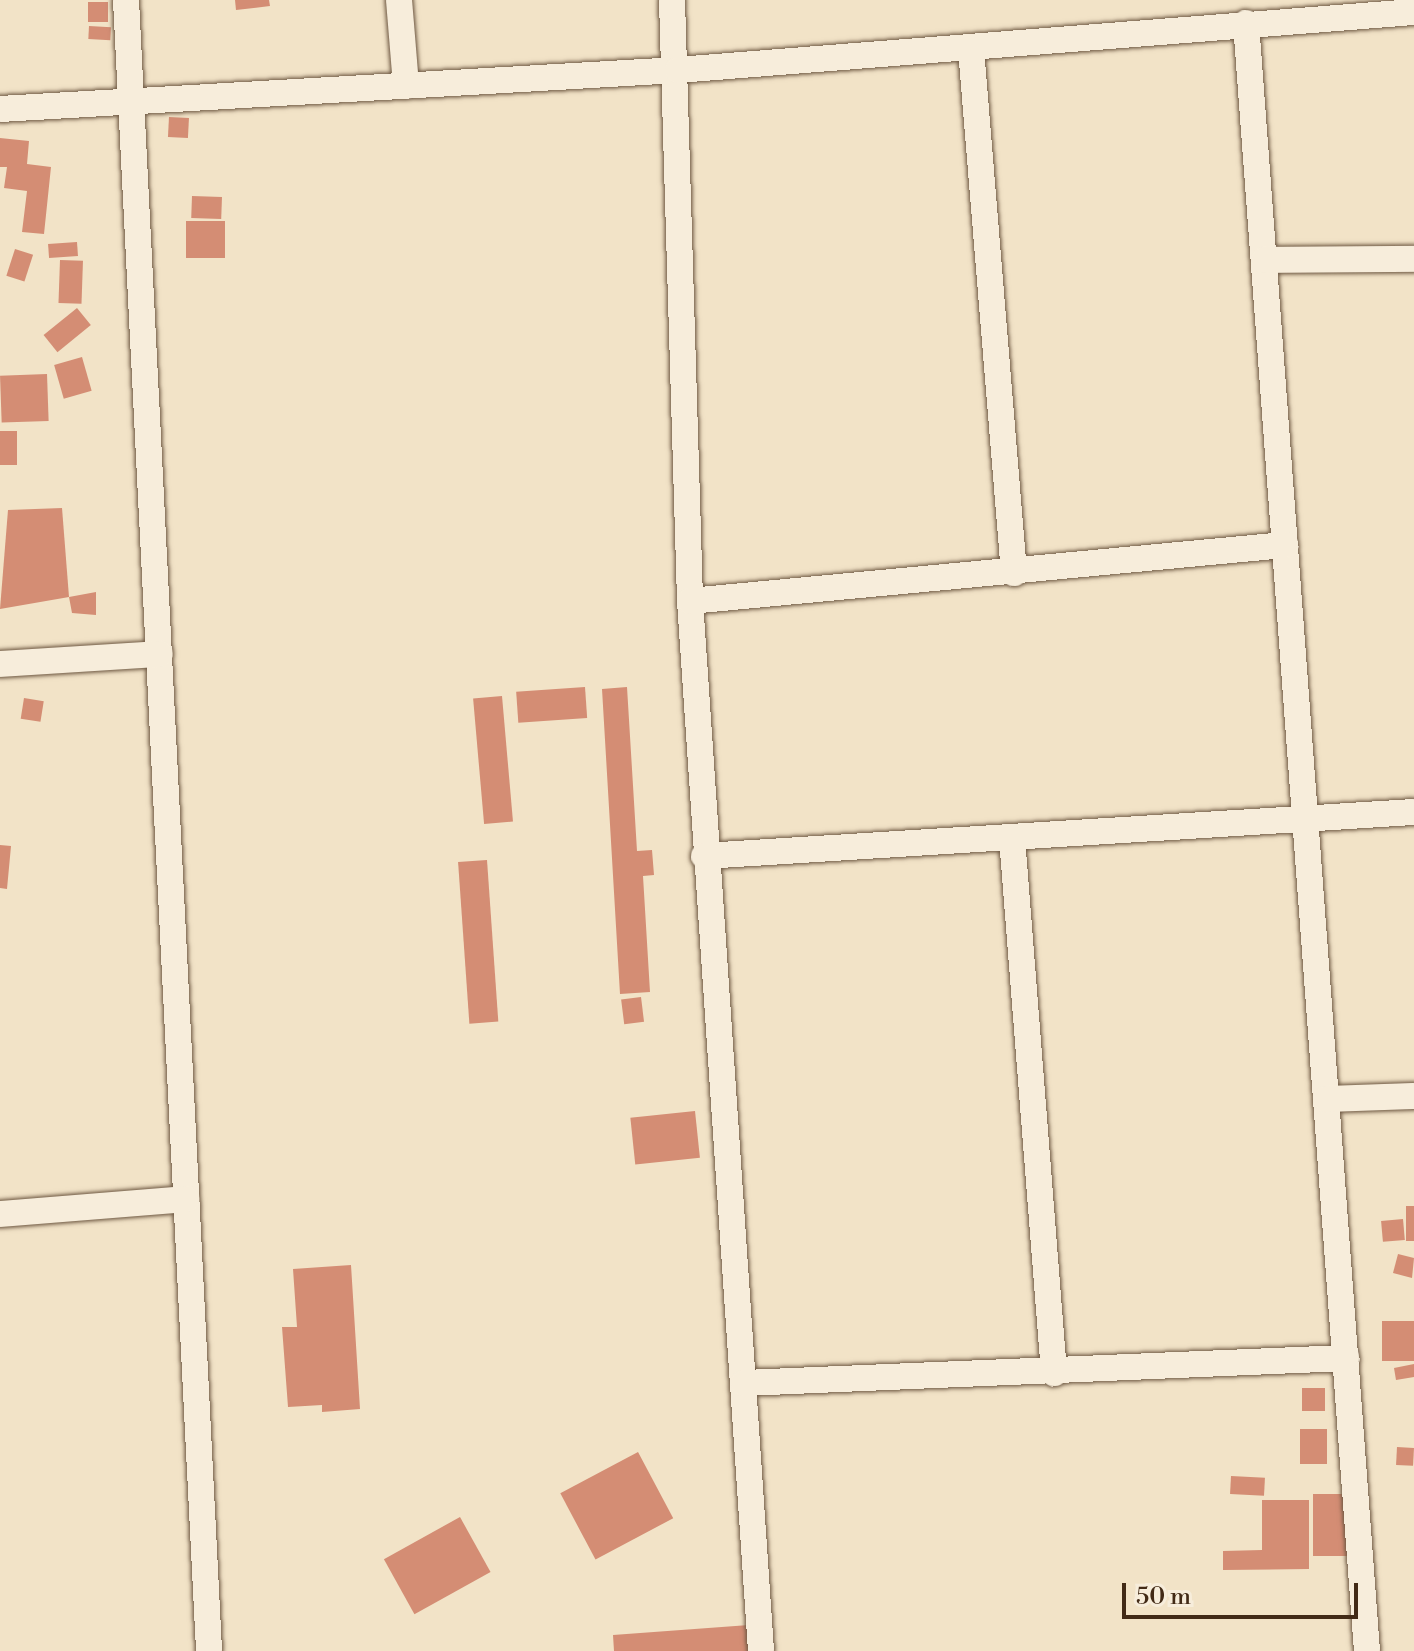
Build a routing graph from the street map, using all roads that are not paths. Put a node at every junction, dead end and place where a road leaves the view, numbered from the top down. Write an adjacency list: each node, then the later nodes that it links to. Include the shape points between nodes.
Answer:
1 (126, 0): 10 (street)
2 (399, 0): 9 (street)
3 (672, 0): 8 (street)
4 (1294, 11): 5 (street); 6 (street)
5 (1414, 12)
6 (1246, 23): 7 (street); 13 (street)
7 (971, 49): 8 (street); 15 (street)
8 (678, 70): 9 (street); 16 (street)
9 (406, 86): 10 (street)
10 (133, 100): 11 (street); 17 (street)
11 (0, 109)
12 (1414, 259): 13 (street)
13 (1264, 260): 14 (street)
14 (1285, 545): 15 (street); 20 (street)
15 (1014, 573): 16 (street)
16 (690, 601): 22 (street)
17 (160, 654): 18 (street); 25 (street)
18 (0, 664)
19 (1414, 812): 20 (street)
20 (1305, 817): 21 (street); 24 (street)
21 (1012, 838): 22 (street); 28 (street)
22 (704, 856): 29 (street)
23 (1414, 1096): 24 (street)
24 (1326, 1099): 27 (street)
25 (186, 1199): 26 (street); 30 (street)
26 (0, 1214)
27 (1346, 1358): 28 (street); 32 (street)
28 (1054, 1373): 29 (street)
29 (744, 1383): 31 (street)
30 (209, 1651)
31 (761, 1651)
32 (1367, 1651)

